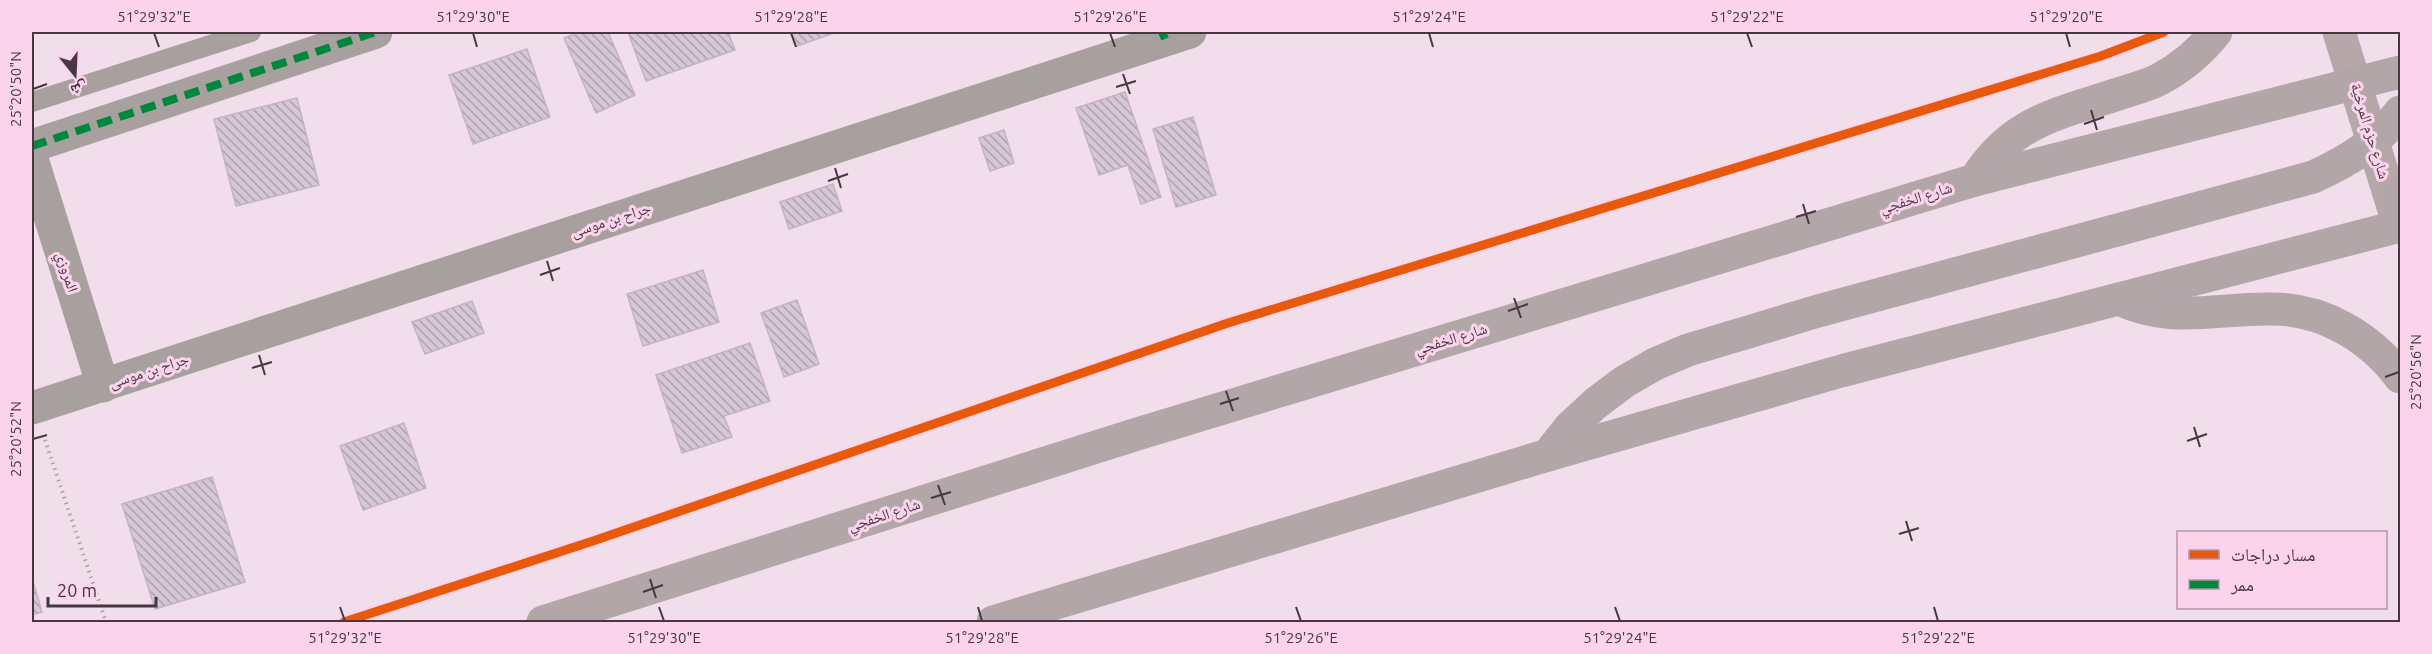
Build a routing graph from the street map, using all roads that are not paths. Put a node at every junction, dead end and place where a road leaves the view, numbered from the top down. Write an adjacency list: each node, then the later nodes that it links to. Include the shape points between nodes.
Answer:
1 (251, 32): 8 (lane)
2 (2216, 32): 13 (highway, via 2183,65 2158,80 2019,131 1987,161)
3 (2339, 32): 7 (street, شارع حزم المرخية)
4 (361, 34): 11 (street)
5 (1172, 34): 18 (street, جراح بن موسى)
6 (2400, 72): 7 (highway, شارع الخفجي)
7 (2356, 84): 10 (street, شارع حزم المرخية); 13 (highway, شارع الخفجي)
8 (32, 102)
9 (2400, 112): 10 (highway)
10 (2374, 143): 15 (street, شارع حزم المرخية); 20 (highway, via 2313,177 1688,350 1655,364 1596,403)
11 (32, 146)
12 (32, 159): 18 (street, المروزي)
13 (1975, 180): 21 (highway, شارع الخفجي, via 1134,435)
14 (2400, 193): 15 (highway)
15 (2400, 227): 16 (highway)
16 (2119, 299): 17 (highway, via 2163,313 2273,309 2302,312 2356,334 2379,352); 20 (highway, via 1841,371)
17 (2400, 377)
18 (104, 386): 19 (street, جراح بن موسى)
19 (33, 408)
20 (1548, 455): 22 (highway)
21 (543, 622)
22 (993, 622)

